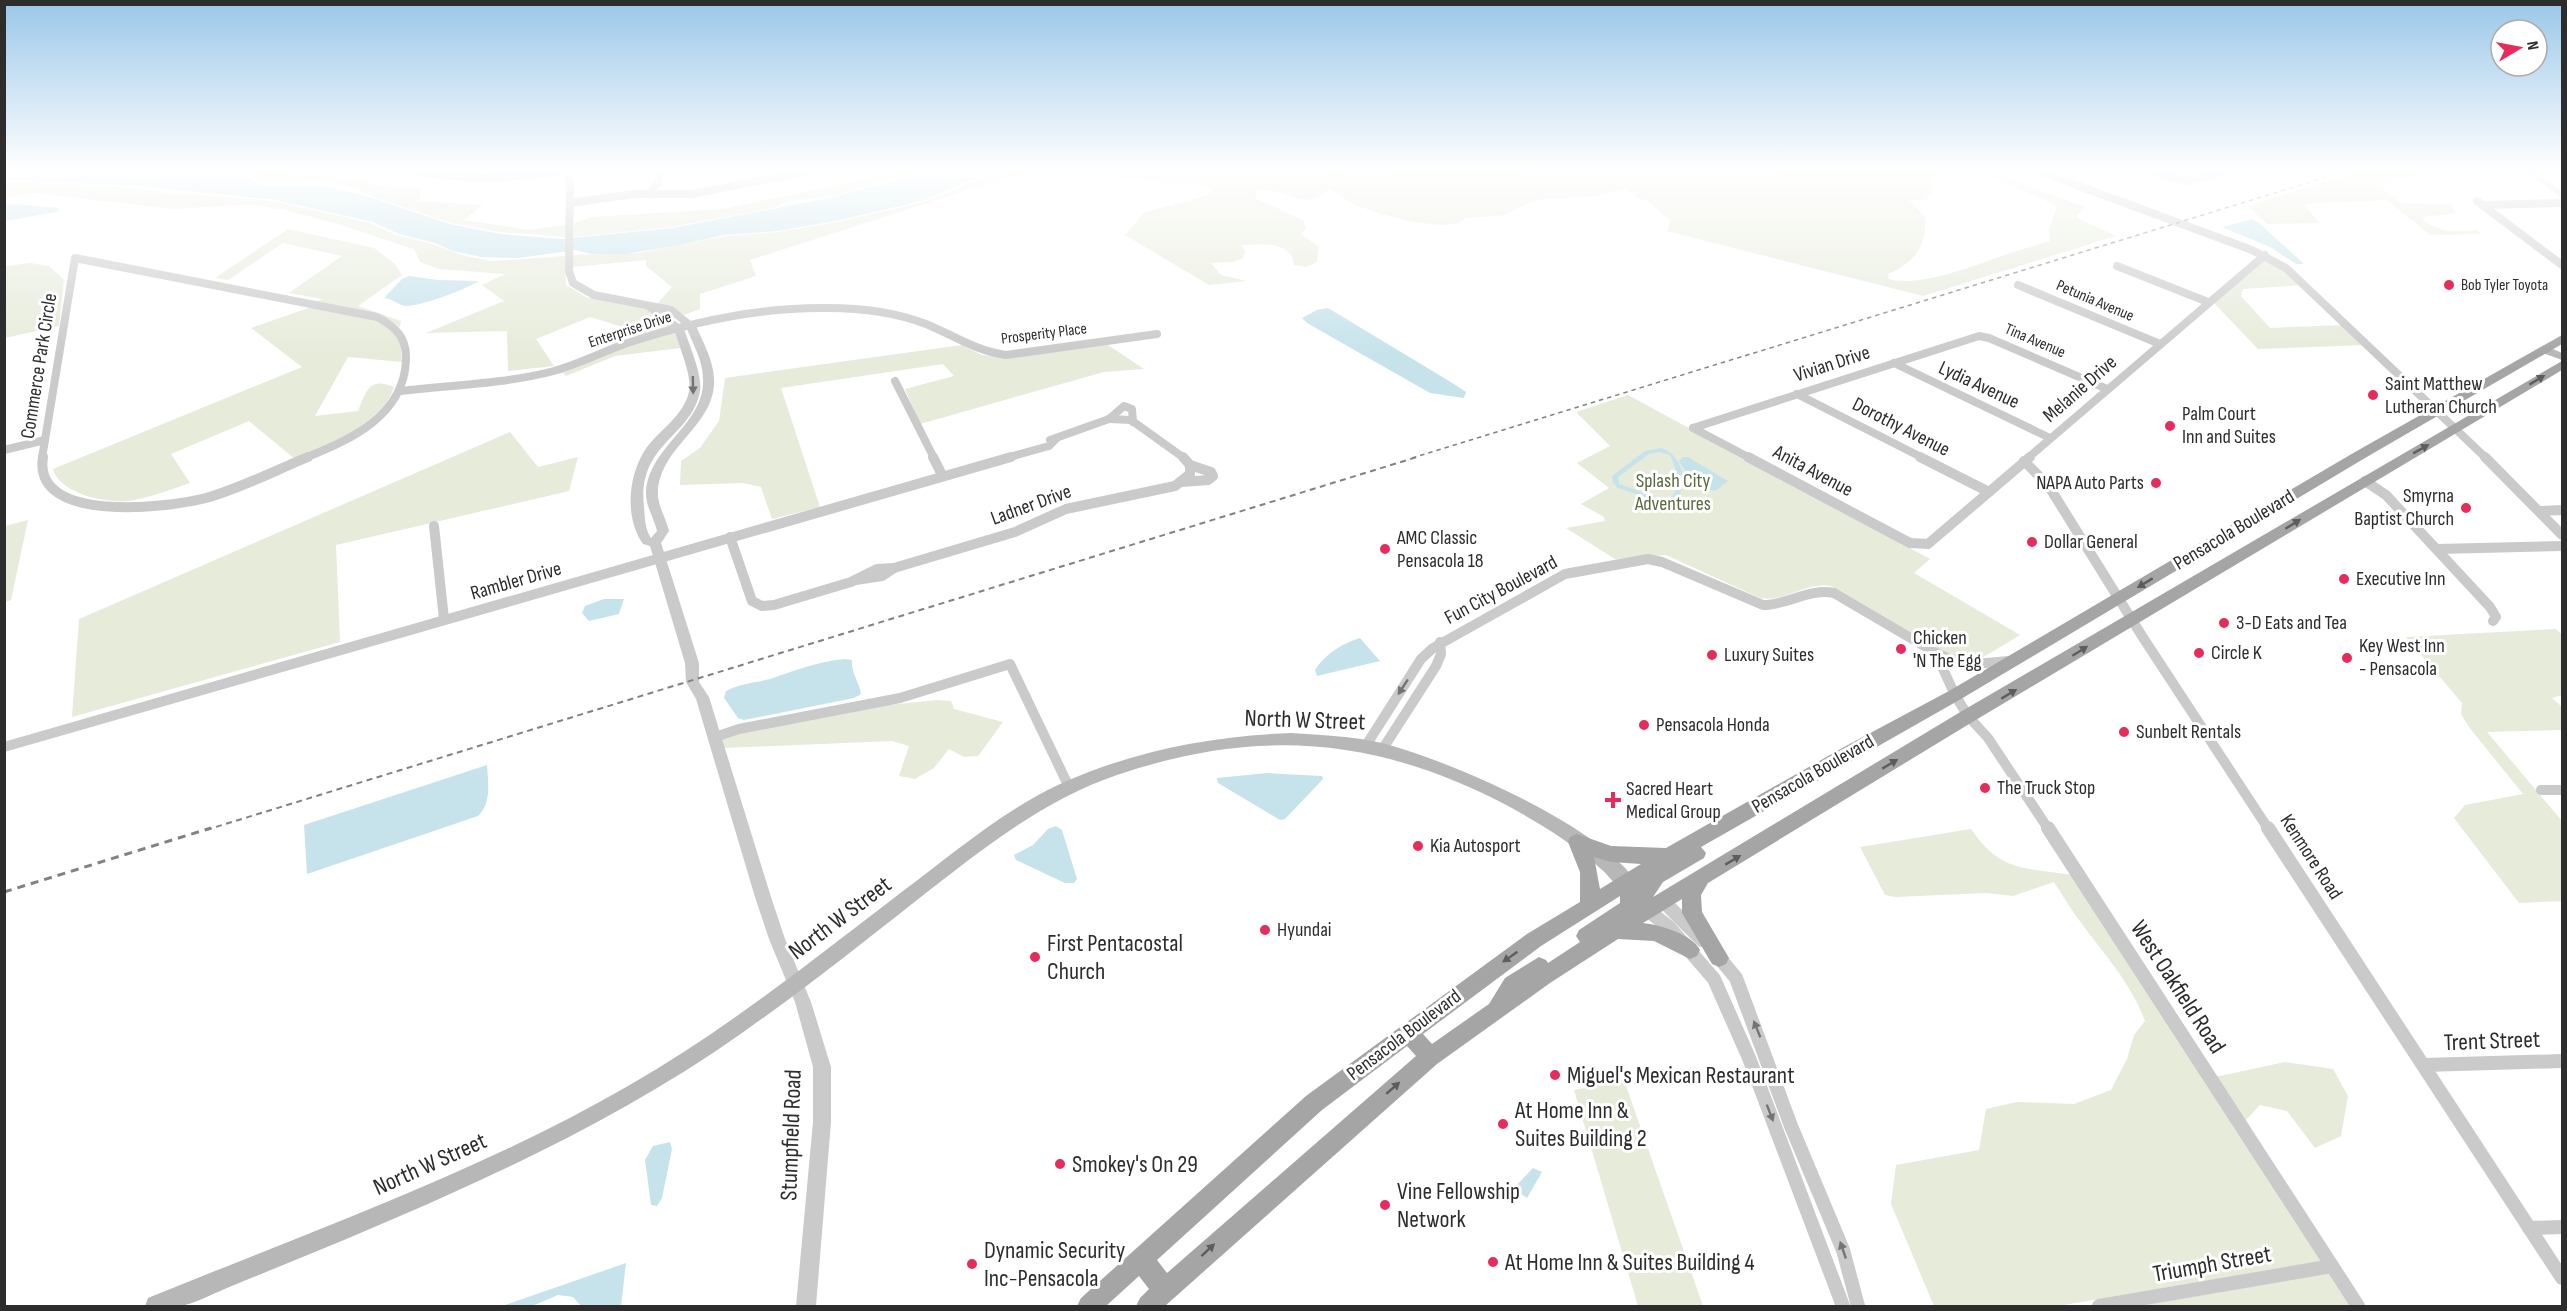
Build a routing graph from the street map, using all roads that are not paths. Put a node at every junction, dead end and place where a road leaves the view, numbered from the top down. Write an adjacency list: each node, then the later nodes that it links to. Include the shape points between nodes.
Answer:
1 (570, 233): 10 (street, via 570,277 577,287 594,295 650,307)
2 (2206, 233): 4 (street)
3 (2519, 233): 6 (street)
4 (2265, 255): 8 (street, Melanie Drive); 23 (street, via 2299,279)
5 (2117, 266): 8 (street)
6 (2562, 266)
7 (2018, 285): 14 (street, Petunia Avenue)
8 (2208, 302): 14 (street, Melanie Drive)
9 (870, 311): 10 (street, Enterprise Drive, via 789,310 736,316); 11 (street, Prosperity Place, via 923,323 976,350 1006,355)
10 (685, 328): 21 (street, Enterprise Drive, via 633,341 545,373); 41 (street, via 709,374 710,388 699,412 671,443 657,466 652,488); 43 (street, one-way to 43, via 695,391 685,413 645,460 636,494)
11 (1157, 333)
12 (1983, 337): 17 (street, Vivian Drive); 20 (street, Tina Avenue)
13 (2562, 339): 15 (main road, Pensacola Boulevard)
14 (2160, 344): 20 (street, Melanie Drive)
15 (2544, 349): 16 (main road); 23 (main road, Pensacola Boulevard)
16 (2562, 357)
17 (1894, 363): 22 (street, Vivian Drive); 27 (street, Lydia Avenue)
18 (2562, 365): 26 (main road, Pensacola Boulevard, one-way to 18)
19 (895, 381): 34 (street)
20 (2108, 389): 27 (street, Melanie Drive)
21 (401, 391): 28 (street, Commerce Park Circle, via 370,424 341,442 230,490 169,504 107,506 60,497 48,487 42,474); 28 (street, Commerce Park Circle, via 405,341 394,327 377,317 75,258)
22 (1797, 394): 25 (street, Vivian Drive); 38 (street, Dorothy Avenue)
23 (2438, 412): 26 (street); 30 (main road, Pensacola Boulevard)
24 (1133, 422): 32 (street, Ladner Drive); 34 (street, Rambler Drive, via 1132,409 1121,407 1109,419 1057,438 1053,444)
25 (1693, 428): 48 (street, Anita Avenue)
26 (2456, 428): 33 (main road, Pensacola Boulevard, one-way to 26); 42 (street)
27 (2050, 438): 31 (street, Melanie Drive)
28 (45, 440): 29 (street)
29 (4, 450)
30 (2360, 455): 33 (main road); 37 (main road, Pensacola Boulevard)
31 (2024, 461): 38 (street, Melanie Drive); 54 (street, Kenmore Road, via 2052,492)
32 (1190, 465): 35 (street, via 1190,474); 35 (street, Ladner Drive, via 1213,476)
33 (2385, 469): 36 (main road, Pensacola Boulevard)
34 (942, 476): 46 (street, Rambler Drive)
35 (1182, 482): 46 (street, Ladner Drive, via 1166,489 1066,509 1015,532 894,568 882,576 774,605 752,601)
36 (2365, 482): 39 (main road, Pensacola Boulevard); 50 (street, via 2386,495)
37 (2302, 489): 39 (main road); 51 (main road, Pensacola Boulevard)
38 (1989, 492): 48 (street, Melanie Drive, via 1930,542)
39 (2327, 503): 53 (main road, Pensacola Boulevard, one-way to 39)
40 (2562, 510): 42 (street)
41 (655, 511): 43 (street); 47 (street, via 663,531)
42 (2539, 511): 45 (street)
43 (640, 516): 47 (street, via 643,538)
44 (434, 526): 56 (street)
45 (2562, 535)
46 (730, 537): 52 (street, Rambler Drive)
47 (655, 543): 52 (street)
48 (1917, 544)
49 (2562, 546): 50 (street)
50 (2437, 549): 57 (street, via 2490,607 2496,616)
51 (2193, 555): 53 (main road); 54 (main road, Pensacola Boulevard, one-way to 54)
52 (659, 557): 56 (street, Rambler Drive); 63 (street, Stumpfield Road, via 692,663 690,668 697,679 697,693 702,697)
53 (2217, 571): 55 (main road, Pensacola Boulevard)
54 (2120, 598): 55 (street, Kenmore Road); 60 (main road, Pensacola Boulevard)
55 (2132, 619): 62 (main road, Pensacola Boulevard, one-way to 55); 85 (street, Kenmore Road)
56 (444, 620): 64 (street, Rambler Drive)
57 (2493, 621)
58 (1440, 642): 59 (street, Fun City Boulevard, via 1557,577 1648,559 1763,605 1773,606 1829,591); 65 (street, Fun City Boulevard, one-way to 65, via 1421,659); 66 (street, Fun City Boulevard, via 1436,666)
59 (1931, 650): 60 (street, via 1967,665); 61 (street, Fun City Boulevard)
60 (2010, 661): 61 (main road, Pensacola Boulevard)
61 (1954, 695): 62 (street, West Oakfield Road); 67 (main road, Pensacola Boulevard)
62 (1968, 716): 73 (main road, Pensacola Boulevard, one-way to 62); 89 (street, West Oakfield Road, via 2013,774)
63 (715, 737): 68 (street, via 739,729 900,699 1010,664); 80 (street, Stumpfield Road, via 763,897)
64 (4, 747)
65 (1365, 747): 66 (main road, North W Street); 68 (main road, North W Street, via 1288,740 1213,744 1139,760)
66 (1382, 750): 71 (main road, North W Street, via 1467,778)
67 (1801, 780): 72 (main road, Pensacola Boulevard); 76 (main road, via 1794,796 1656,877 1646,886 1643,896)
68 (1069, 787): 80 (main road, North W Street, via 1001,826)
69 (2541, 790): 70 (street)
70 (2562, 790)
71 (1575, 840): 72 (main road, via 1618,856); 74 (main road, North W Street); 75 (main road, via 1588,868)
72 (1669, 856): 74 (main road, Pensacola Boulevard)
73 (1700, 880): 76 (main road, Pensacola Boulevard); 79 (main road, via 1690,894 1692,913)
74 (1627, 882): 75 (main road, Pensacola Boulevard); 76 (main road, North W Street); 81 (main road, via 1631,902 1627,909 1512,984)
75 (1589, 904): 82 (main road, Pensacola Boulevard, one-way to 82, via 1506,958)
76 (1655, 906): 77 (main road, Pensacola Boulevard); 78 (street); 79 (street)
77 (1614, 932): 78 (main road, via 1660,933); 81 (main road, Pensacola Boulevard)
78 (1690, 950): 95 (street, one-way to 95, via 1714,979 1749,1058)
79 (1719, 958): 96 (street, one-way to 79, via 1843,1250 1791,1126 1762,1043 1736,978)
80 (795, 984): 92 (main road, North W Street, via 712,1044 634,1093 515,1155); 93 (street, Stumpfield Road, via 813,1033 824,1088)
81 (1492, 1013): 83 (main road, Pensacola Boulevard)
82 (1408, 1033): 83 (main road); 88 (main road, Pensacola Boulevard, via 1293,1121)
83 (1430, 1057): 91 (main road, Pensacola Boulevard, one-way to 83)
84 (2562, 1061): 85 (street, Trent Street)
85 (2424, 1065): 87 (street, Kenmore Road)
86 (2562, 1227): 87 (street)
87 (2529, 1228): 90 (street, Kenmore Road)
88 (1140, 1258): 91 (main road); 94 (main road, Pensacola Boulevard)
89 (2332, 1266): 97 (street, Triumph Street); 98 (street, West Oakfield Road)
90 (2562, 1278)
91 (1157, 1298)
92 (156, 1306)
93 (806, 1306)
94 (1089, 1306)
95 (1843, 1306)
96 (1858, 1306)
97 (2099, 1306)
98 (2358, 1306)

